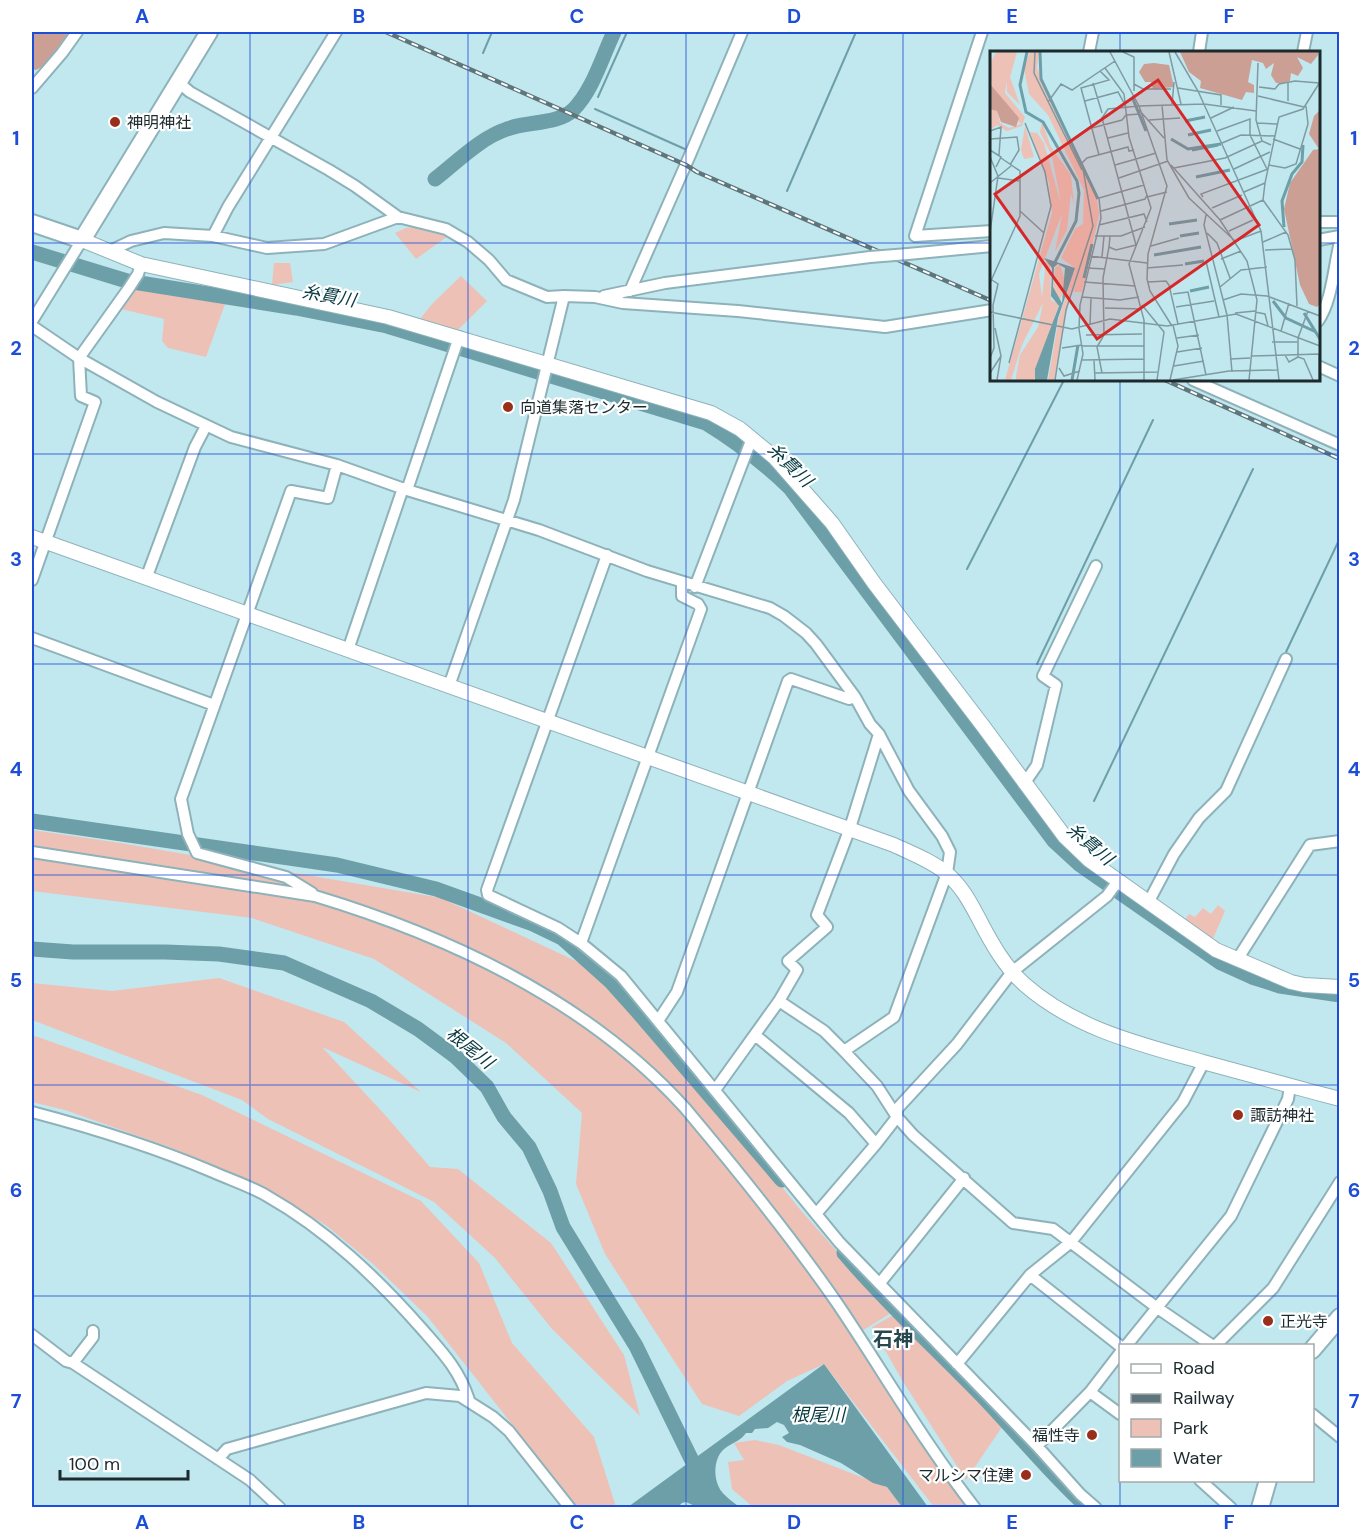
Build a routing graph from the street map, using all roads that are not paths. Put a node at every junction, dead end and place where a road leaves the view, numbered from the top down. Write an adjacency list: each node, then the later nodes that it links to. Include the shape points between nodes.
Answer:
1 (77, 32): 13 (street)
2 (209, 32): 12 (main road)
3 (336, 32): 14 (street)
4 (741, 32): 28 (street)
5 (982, 32): 19 (street, via 915,236)
6 (1093, 32): 9 (street)
7 (1202, 32): 10 (street)
8 (1307, 32): 11 (street)
9 (1089, 51)
10 (1199, 51)
11 (1303, 51)
12 (178, 82): 14 (street); 22 (main road)
13 (32, 88)
14 (271, 138): 15 (street, via 355,186); 20 (street)
15 (399, 217): 20 (street, via 324,244 267,248); 29 (street, via 447,229 468,242 512,283 547,297)
16 (1320, 222): 17 (street)
17 (1340, 222)
18 (32, 223): 22 (main road)
19 (990, 231)
20 (213, 236): 26 (street, via 164,233)
21 (1340, 236): 23 (street)
22 (82, 240): 26 (street); 33 (street)
23 (1320, 240)
24 (1340, 242): 32 (street)
25 (990, 246): 28 (street, bridge, via 870,256)
26 (110, 251): 27 (street)
27 (140, 269): 35 (street, via 359,310); 36 (street)
28 (630, 291): 30 (street)
29 (564, 296): 30 (street); 38 (street)
30 (595, 297): 31 (street, via 623,303 885,327)
31 (990, 310)
32 (1320, 319)
33 (32, 321)
34 (32, 326): 36 (street)
35 (457, 344): 38 (street); 45 (street)
36 (79, 358): 41 (street); 47 (street, via 81,396 95,402)
37 (1320, 367): 39 (street)
38 (545, 371): 43 (street, via 711,413 734,424); 46 (street)
39 (1340, 376)
40 (1195, 381): 42 (street)
41 (206, 426): 44 (street, via 231,437); 50 (street)
42 (1340, 445)
43 (749, 446): 53 (street); 64 (street, via 774,456 832,523)
44 (337, 465): 45 (street); 54 (street, via 328,498 291,491)
45 (405, 489): 46 (street); 56 (street)
46 (508, 521): 48 (street); 58 (street)
47 (38, 539): 50 (street); 51 (street)
48 (607, 555): 52 (street); 61 (street)
49 (1096, 566): 64 (street, via 1043,676 1056,685 1037,765)
50 (147, 576): 54 (street)
51 (32, 580)
52 (682, 583): 53 (street); 63 (street, via 682,596 701,609)
53 (695, 587): 59 (street, via 770,608 784,616 811,638)
54 (246, 614): 56 (street); 60 (street)
55 (32, 638): 60 (street)
56 (348, 650): 58 (street)
57 (1286, 659): 72 (street, via 1226,791 1199,818)
58 (448, 686): 61 (street)
59 (855, 697): 62 (street); 65 (street, via 849,699 788,681)
60 (214, 705): 71 (street, via 182,799 193,849 286,877)
61 (548, 721): 63 (street); 73 (street, via 487,890 488,895)
62 (879, 734): 66 (street); 69 (street, via 909,791 950,852)
63 (649, 757): 65 (street); 73 (street)
64 (1024, 784): 70 (street, via 1065,837)
65 (749, 793): 66 (street); 78 (street, via 677,992)
66 (850, 828): 69 (street, via 894,845); 77 (street, via 817,915 827,927 788,961 797,970)
67 (1340, 841): 74 (street, via 1310,845)
68 (32, 852): 71 (street)
69 (947, 873): 75 (street, via 966,896); 80 (street, via 894,1017)
70 (1114, 886): 72 (street); 75 (street)
71 (315, 896): 117 (street, via 425,935 508,975 614,1041 657,1078 686,1108 798,1247)
72 (1148, 903): 74 (street)
73 (581, 943): 78 (street, via 621,976)
74 (1237, 960): 76 (street, via 1304,985)
75 (1012, 972): 81 (street, via 1040,997 1094,1028); 86 (street, via 957,1044 897,1109)
76 (1340, 987)
77 (780, 1001): 79 (street); 80 (street, via 824,1031)
78 (658, 1021): 83 (street)
79 (755, 1035): 83 (street); 87 (street, via 849,1113)
80 (844, 1051): 86 (street, via 877,1086)
81 (1204, 1062): 82 (street); 91 (street, via 1183,1102)
82 (1290, 1086): 84 (street); 94 (street, via 1288,1099 1231,1216)
83 (715, 1090): 90 (street)
84 (1340, 1099)
85 (32, 1112): 107 (street, via 174,1156 268,1197 329,1238 368,1271 449,1358)
86 (897, 1117): 87 (street); 88 (street)
87 (876, 1144): 90 (street)
88 (964, 1178): 91 (street, via 1013,1223 1053,1229); 93 (street)
89 (1340, 1182): 100 (street, via 1273,1287)
90 (816, 1214): 93 (street)
91 (1071, 1242): 92 (street); 94 (street)
92 (1030, 1275): 101 (street); 105 (street)
93 (880, 1283): 105 (street)
94 (1156, 1307): 98 (street); 99 (street)
95 (1340, 1317): 102 (main road)
96 (93, 1331): 104 (street)
97 (32, 1335): 104 (street)
98 (1128, 1344)
99 (1211, 1344)
100 (1216, 1344)
101 (1119, 1345)
102 (1314, 1348)
103 (1119, 1354): 106 (street)
104 (73, 1363): 112 (street)
105 (957, 1364): 111 (street)
106 (1090, 1392): 108 (street); 111 (street)
107 (469, 1400): 112 (street, via 426,1393 227,1449); 116 (street, via 508,1431)
108 (1119, 1413)
109 (1314, 1416): 110 (street)
110 (1340, 1437)
111 (1037, 1446): 118 (street)
112 (218, 1459): 115 (street, via 250,1480)
113 (1202, 1482): 119 (street)
114 (1267, 1482): 120 (main road)
115 (280, 1508)
116 (570, 1508)
117 (975, 1508)
118 (1096, 1508)
119 (1231, 1508)
120 (1260, 1508)

